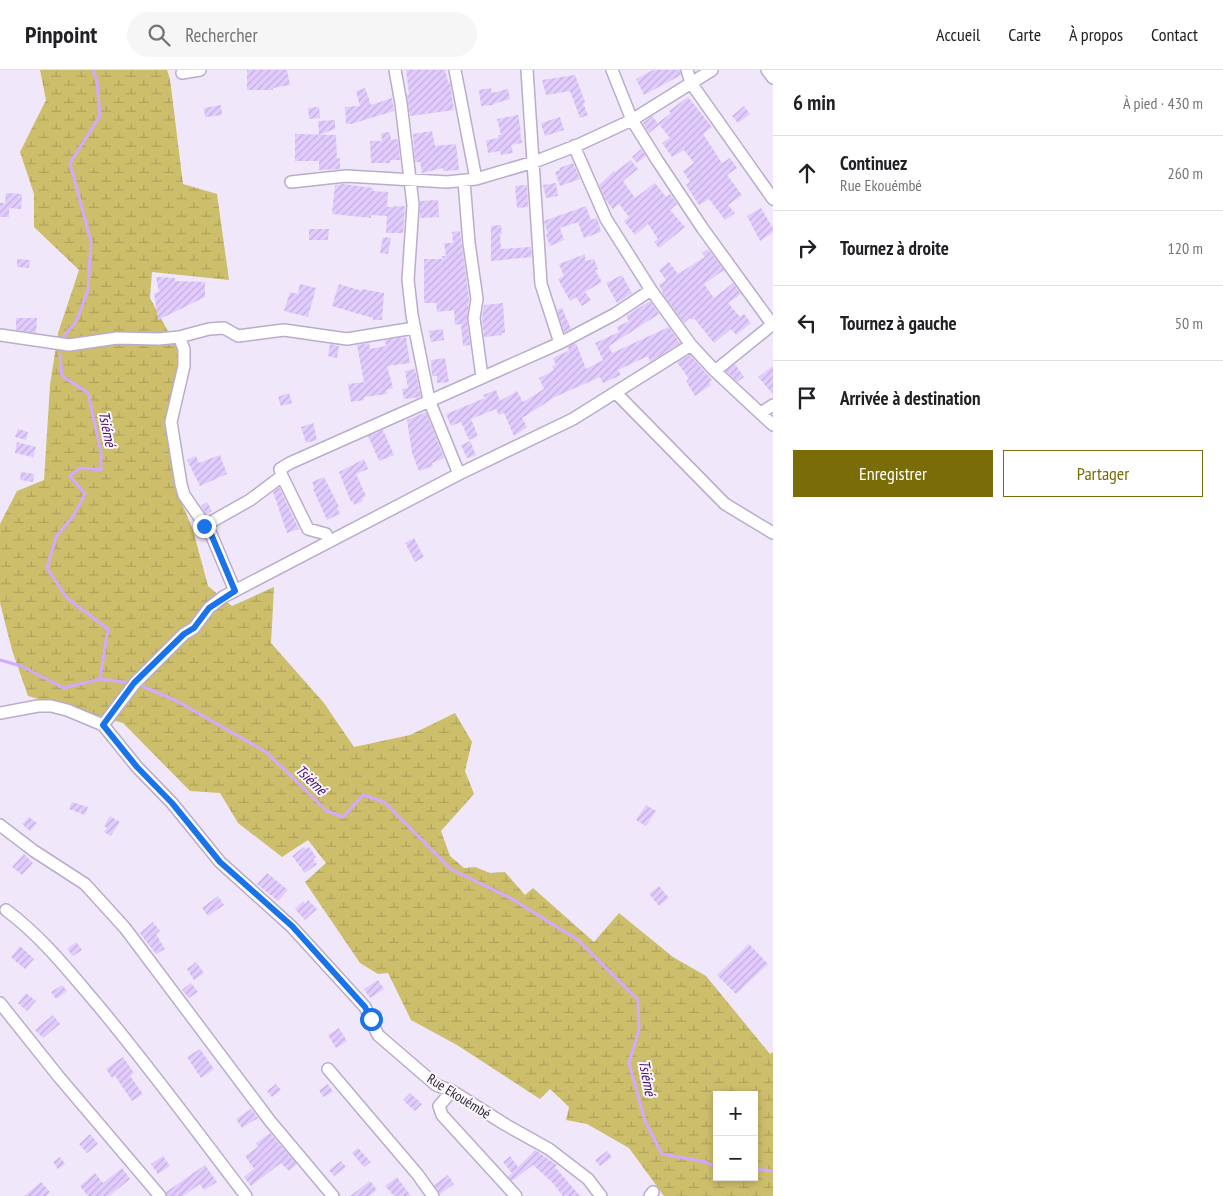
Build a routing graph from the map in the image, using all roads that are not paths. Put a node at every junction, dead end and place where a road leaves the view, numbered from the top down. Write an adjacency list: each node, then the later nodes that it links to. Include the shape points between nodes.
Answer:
1 (200, 70): 9 (street)
2 (395, 70): 16 (street)
3 (455, 70): 15 (street)
4 (528, 70): 14 (street)
5 (612, 70): 12 (street)
6 (687, 70): 11 (street)
7 (712, 70): 11 (street)
8 (767, 70): 10 (street)
9 (182, 73)
10 (773, 78)
11 (691, 83): 12 (street); 19 (street)
12 (632, 120): 13 (street); 21 (street, via 702,229)
13 (574, 146): 14 (street); 20 (street, via 606,220)
14 (534, 162): 15 (street); 25 (street, via 541,284)
15 (476, 179): 17 (street)
16 (411, 181): 17 (street); 18 (street, via 346,176); 22 (street, via 413,206 408,280)
17 (464, 181): 28 (street, via 477,299 474,318)
18 (291, 182)
19 (773, 199)
20 (651, 290): 25 (street, via 615,314); 26 (street)
21 (772, 324): 27 (street)
22 (414, 328): 24 (street, via 347,339 284,330 238,336 224,328); 30 (street)
23 (0, 335): 24 (street, via 69,345 117,338)
24 (179, 337): 36 (street, via 184,349 184,366 171,422 184,495)
25 (560, 343): 28 (street)
26 (691, 345): 27 (street); 29 (street)
27 (715, 371): 32 (street)
28 (482, 377): 30 (street)
29 (616, 393): 34 (street, via 573,420); 37 (street, via 725,504)
30 (429, 400): 34 (street); 35 (street, via 290,463 280,469)
31 (773, 405): 32 (street)
32 (761, 413): 33 (street)
33 (773, 424)
34 (459, 474): 38 (street)
35 (282, 476): 36 (street, via 250,500); 38 (street, via 308,529 326,534)
36 (204, 526): 39 (street, via 211,534)
37 (773, 533)
38 (329, 542): 39 (street)
39 (235, 591): 41 (street, via 209,608 194,628 134,683)
40 (0, 713): 41 (street, Rue Ekouémbé, via 51,706)
41 (103, 725): 46 (street, Rue Ekouémbé, via 220,862 292,926 365,1007 378,1035 436,1085)
42 (0, 824): 49 (street, via 85,884 125,928 270,1121)
43 (6, 910): 48 (street, via 33,931 72,975 124,1037)
44 (0, 1003): 47 (street)
45 (328, 1069): 50 (street)
46 (452, 1091): 51 (street, via 439,1106 442,1115); 52 (street, Rue Ekouémbé, via 549,1149 588,1179)
47 (160, 1196)
48 (246, 1196)
49 (333, 1196)
50 (433, 1196)
51 (516, 1196)
52 (601, 1196)

